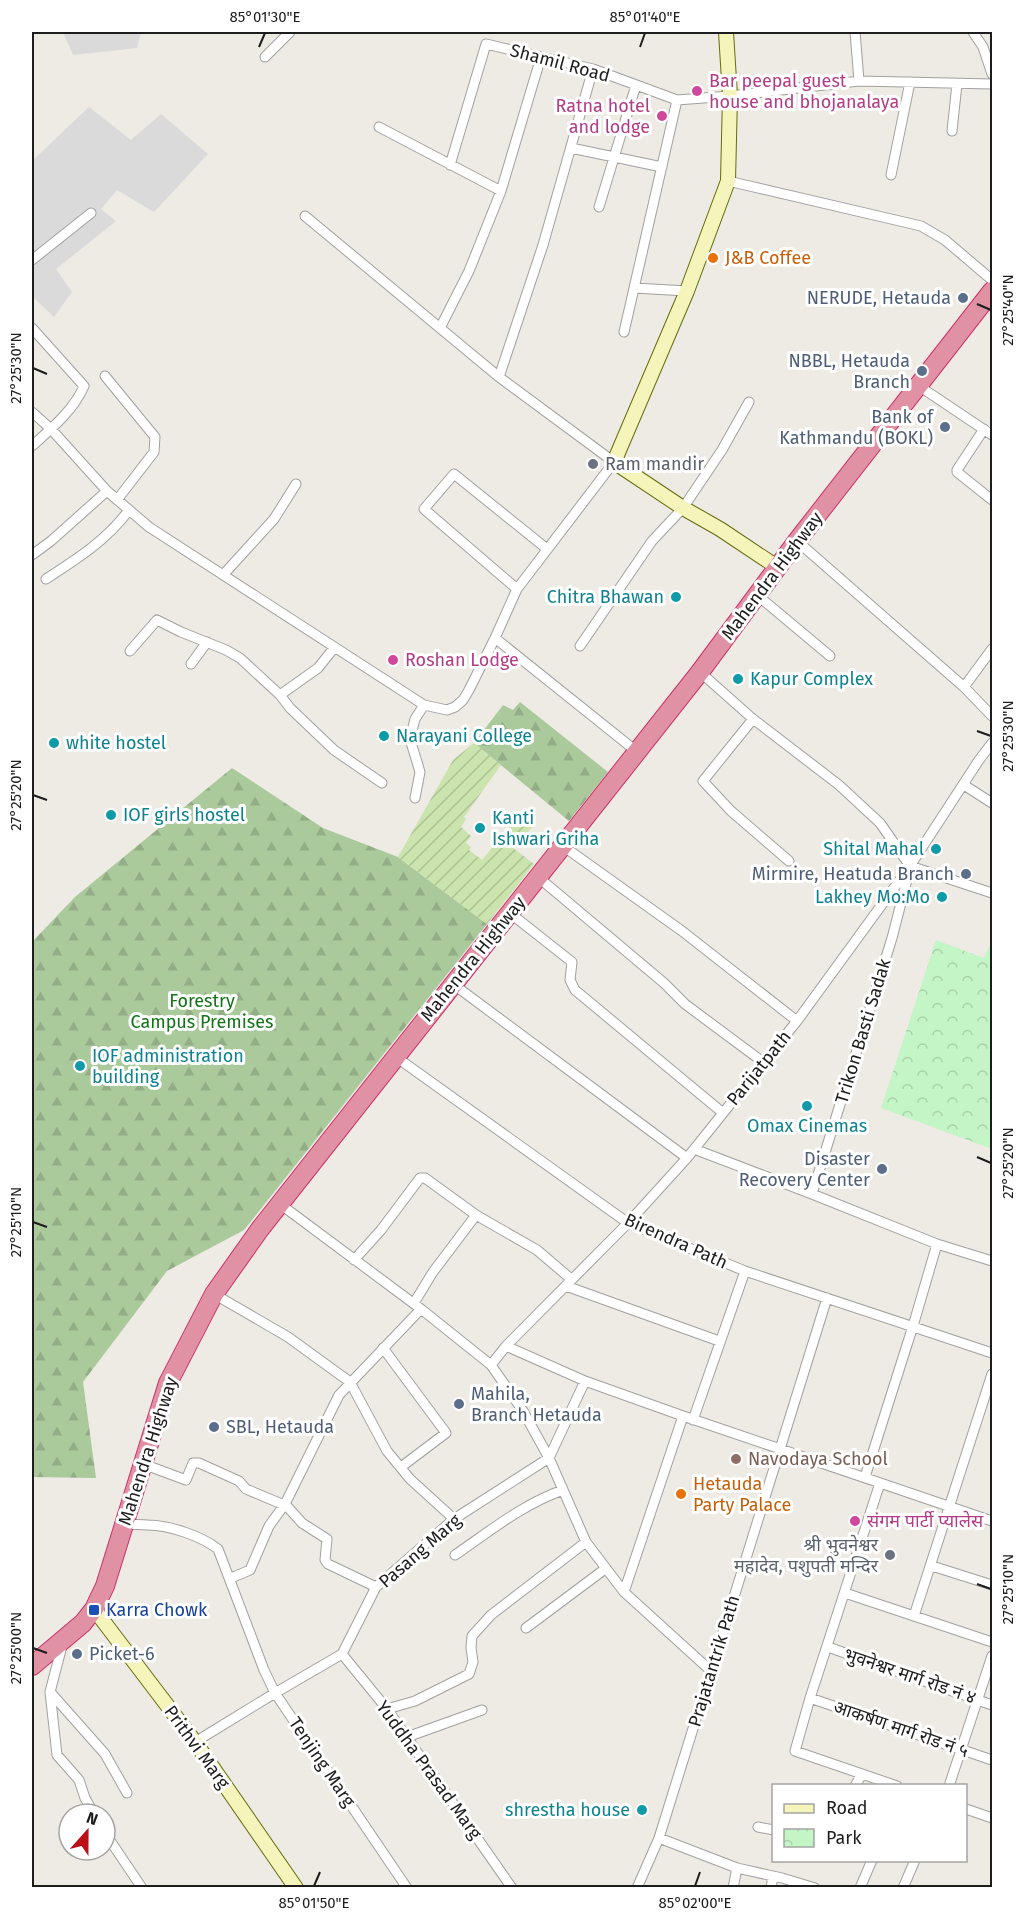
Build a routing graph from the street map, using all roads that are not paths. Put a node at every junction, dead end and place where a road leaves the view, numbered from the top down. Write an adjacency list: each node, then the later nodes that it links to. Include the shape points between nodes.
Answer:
1 (290, 32): 5 (street)
2 (726, 32): 14 (street)
3 (855, 32): 9 (street)
4 (974, 32): 8 (street)
5 (265, 57)
6 (541, 57): 7 (street, Shamil Road); 20 (street, Shamil Road, via 486,44); 24 (street)
7 (593, 69): 13 (street, Shamil Road); 18 (street)
8 (993, 74)
9 (859, 81): 10 (street, Shamil Road); 14 (street, Shamil Road)
10 (910, 82): 11 (street, Shamil Road); 22 (street)
11 (957, 84): 12 (street, Shamil Road); 17 (street)
12 (993, 84)
13 (636, 85): 15 (street, Shamil Road); 19 (street)
14 (730, 96): 15 (street, Shamil Road); 23 (street)
15 (677, 100): 21 (street)
16 (380, 127): 20 (street)
17 (951, 131)
18 (571, 148): 19 (street); 37 (street)
19 (614, 157): 21 (street); 25 (street)
20 (450, 165): 24 (street)
21 (662, 167): 30 (street)
22 (891, 175)
23 (728, 181): 29 (street, via 921,225); 31 (street)
24 (501, 191): 34 (street, via 469,271)
25 (599, 207)
26 (91, 213): 28 (street)
27 (305, 216): 34 (street)
28 (32, 260)
29 (993, 280)
30 (633, 288): 31 (street); 35 (street)
31 (687, 291): 45 (street)
32 (993, 291): 38 (highway, Mahendra Highway)
33 (32, 328): 41 (street, via 84,386)
34 (440, 328): 37 (street)
35 (624, 332)
36 (105, 376): 48 (street, via 155,437 154,452)
37 (499, 377): 45 (street)
38 (919, 386): 42 (street); 52 (highway, Mahendra Highway)
39 (749, 402): 50 (street)
40 (32, 412): 41 (street)
41 (51, 429): 44 (street); 47 (street)
42 (984, 429): 43 (street); 49 (street, via 957,472)
43 (993, 435)
44 (32, 446)
45 (614, 462): 50 (street); 53 (street)
46 (296, 484): 56 (street, via 274,519)
47 (107, 491): 48 (street); 54 (street)
48 (117, 500): 51 (street)
49 (993, 500)
50 (683, 508): 55 (street); 62 (street, via 652,541)
51 (129, 510): 56 (street); 57 (street, via 90,551)
52 (797, 541): 55 (highway, Mahendra Highway); 69 (street)
53 (547, 549): 58 (street); 58 (street, via 453,474 424,509)
54 (32, 555)
55 (777, 567): 59 (highway, Mahendra Highway)
56 (224, 575): 63 (street)
57 (46, 579)
58 (517, 589): 60 (street)
59 (757, 595): 66 (street); 68 (highway, Mahendra Highway)
60 (495, 638): 71 (street, via 463,700 447,710); 75 (street)
61 (207, 642): 65 (street, via 157,620); 67 (street); 70 (street, via 240,658)
62 (580, 646)
63 (334, 648): 70 (street, via 318,668); 71 (street)
64 (993, 649): 69 (street)
65 (130, 651)
66 (830, 656)
67 (191, 664)
68 (700, 672): 73 (street); 75 (highway, Mahendra Highway)
69 (964, 687): 72 (street)
70 (280, 695): 76 (street, via 334,750)
71 (424, 705): 78 (street, via 410,739 420,772)
72 (993, 716)
73 (753, 719): 81 (street, via 703,781); 82 (street, via 839,785 880,823)
74 (993, 743): 77 (street, Parijatpath)
75 (636, 751): 80 (highway, Mahendra Highway)
76 (382, 783)
77 (964, 784): 79 (street); 82 (street, Parijatpath)
78 (415, 798)
79 (993, 803)
80 (563, 846): 83 (highway, Mahendra Highway); 87 (street, via 682,931)
81 (789, 861)
82 (910, 866): 84 (street); 87 (street, Parijatpath); 93 (street, Trikon Basti Sadak, via 892,938)
83 (538, 877): 85 (highway, Mahendra Highway); 89 (street, via 684,1004)
84 (993, 893)
85 (510, 913): 86 (highway, Mahendra Highway); 90 (street, via 572,962 570,980 575,990)
86 (453, 984): 88 (highway, Mahendra Highway); 92 (street)
87 (797, 1021): 89 (street, Parijatpath)
88 (396, 1057): 94 (highway, Mahendra Highway); 96 (street, Birendra Path)
89 (763, 1062): 90 (street, Parijatpath)
90 (723, 1113): 91 (street, Parijatpath)
91 (694, 1149): 92 (street, Parijatpath); 93 (street)
92 (687, 1158): 96 (street, Parijatpath)
93 (812, 1194): 97 (street)
94 (280, 1204): 98 (street); 102 (highway, Mahendra Highway)
95 (476, 1215): 98 (street, via 420,1178); 101 (street, via 537,1250); 104 (street, via 433,1272)
96 (628, 1223): 100 (street, Birendra Path); 101 (street, Parijatpath)
97 (937, 1244): 99 (street); 105 (street)
98 (354, 1260): 104 (street)
99 (993, 1261)
100 (745, 1271): 103 (street, Birendra Path); 106 (street)
101 (568, 1282): 106 (street); 107 (street, Parijatpath)
102 (214, 1294): 113 (street, via 288,1337); 118 (highway, Mahendra Highway, via 168,1383)
103 (827, 1298): 105 (street, Birendra Path); 116 (street, Prajatantrik Path)
104 (417, 1306): 108 (street); 110 (street)
105 (913, 1326): 109 (street, Birendra Path); 120 (street)
106 (719, 1341): 115 (street)
107 (506, 1346): 110 (street, Parijatpath); 112 (street)
108 (383, 1348): 113 (street); 119 (street, via 446,1433)
109 (993, 1353)
110 (491, 1365): 117 (street)
111 (993, 1374): 124 (street)
112 (585, 1380): 114 (street); 117 (street)
113 (350, 1382): 119 (street, via 387,1450); 123 (street, via 339,1395)
114 (683, 1416): 115 (street); 135 (street)
115 (693, 1419): 116 (street)
116 (780, 1449): 120 (street); 146 (street, Prajatantrik Path)
117 (549, 1458): 122 (street); 125 (street, Pasang Marg)
118 (143, 1464): 123 (street, via 186,1480 193,1463 199,1463 239,1481 246,1489); 127 (highway, Mahendra Highway)
119 (401, 1467): 125 (street)
120 (865, 1477): 121 (street)
121 (880, 1483): 124 (street); 136 (street)
122 (563, 1490): 128 (street); 129 (street, via 525,1507)
123 (285, 1504): 132 (street, via 269,1526 250,1570); 134 (street, via 302,1523 327,1539 328,1564)
124 (950, 1506): 126 (street); 130 (street)
125 (454, 1519): 134 (street, Pasang Marg)
126 (993, 1521)
127 (124, 1524): 132 (street, Tenjing Marg, via 166,1528 205,1539 218,1549); 137 (highway, Mahendra Highway)
128 (586, 1542): 131 (street); 152 (street, via 491,1615 472,1636 473,1662 469,1674 415,1701)
129 (455, 1555)
130 (932, 1566): 133 (street); 138 (street)
131 (605, 1569): 135 (street); 139 (street)
132 (231, 1578): 148 (street, Tenjing Marg)
133 (993, 1585)
134 (376, 1587): 143 (street, Pasang Marg)
135 (624, 1592): 146 (street)
136 (845, 1593): 138 (street); 142 (street)
137 (94, 1609): 140 (highway, Mahendra Highway); 155 (street, Prithvi Marg)
138 (915, 1616): 141 (street)
139 (526, 1628)
140 (63, 1640): 145 (highway, Mahendra Highway); 147 (street)
141 (993, 1642)
142 (828, 1647): 149 (street); 150 (street, भुवनेश्वर मार्ग रोड नं ४)
143 (342, 1654): 148 (street); 152 (street, Yuddha Prasad Marg)
144 (993, 1656): 150 (street)
145 (33, 1664)
146 (711, 1671): 168 (street, Prajatantrik Path)
147 (51, 1692): 162 (street, via 105,1754); 163 (street, via 57,1755 79,1780)
148 (274, 1692): 155 (street); 176 (street, Tenjing Marg)
149 (810, 1698): 156 (street, आकर्षण मार्ग रोड नं ५); 158 (street, via 795,1751)
150 (978, 1700): 151 (street, भुवनेश्वर मार्ग रोड नं ४); 156 (street)
151 (993, 1705)
152 (387, 1709): 154 (street, Yuddha Prasad Marg)
153 (482, 1710): 154 (street)
154 (408, 1737): 177 (street, Yuddha Prasad Marg)
155 (195, 1742): 175 (street, Prithvi Marg)
156 (961, 1749): 157 (street, आकर्षण मार्ग रोड नं ५); 161 (street)
157 (993, 1760)
158 (862, 1774): 159 (street); 160 (street)
159 (856, 1784)
160 (894, 1784)
161 (949, 1784)
162 (127, 1793)
163 (87, 1802)
164 (967, 1809): 165 (street)
165 (993, 1818)
166 (758, 1827): 167 (street)
167 (772, 1830)
168 (659, 1838): 172 (street); 178 (street, Prajatantrik Path)
169 (117, 1851): 174 (street)
170 (871, 1862): 182 (street)
171 (914, 1862): 183 (street)
172 (737, 1868): 173 (street); 179 (street)
173 (772, 1876): 180 (street); 181 (street)
174 (142, 1887)
175 (296, 1887)
176 (406, 1887)
177 (512, 1887)
178 (637, 1887)
179 (733, 1887)
180 (771, 1887)
181 (812, 1887)
182 (860, 1887)
183 (903, 1887)

